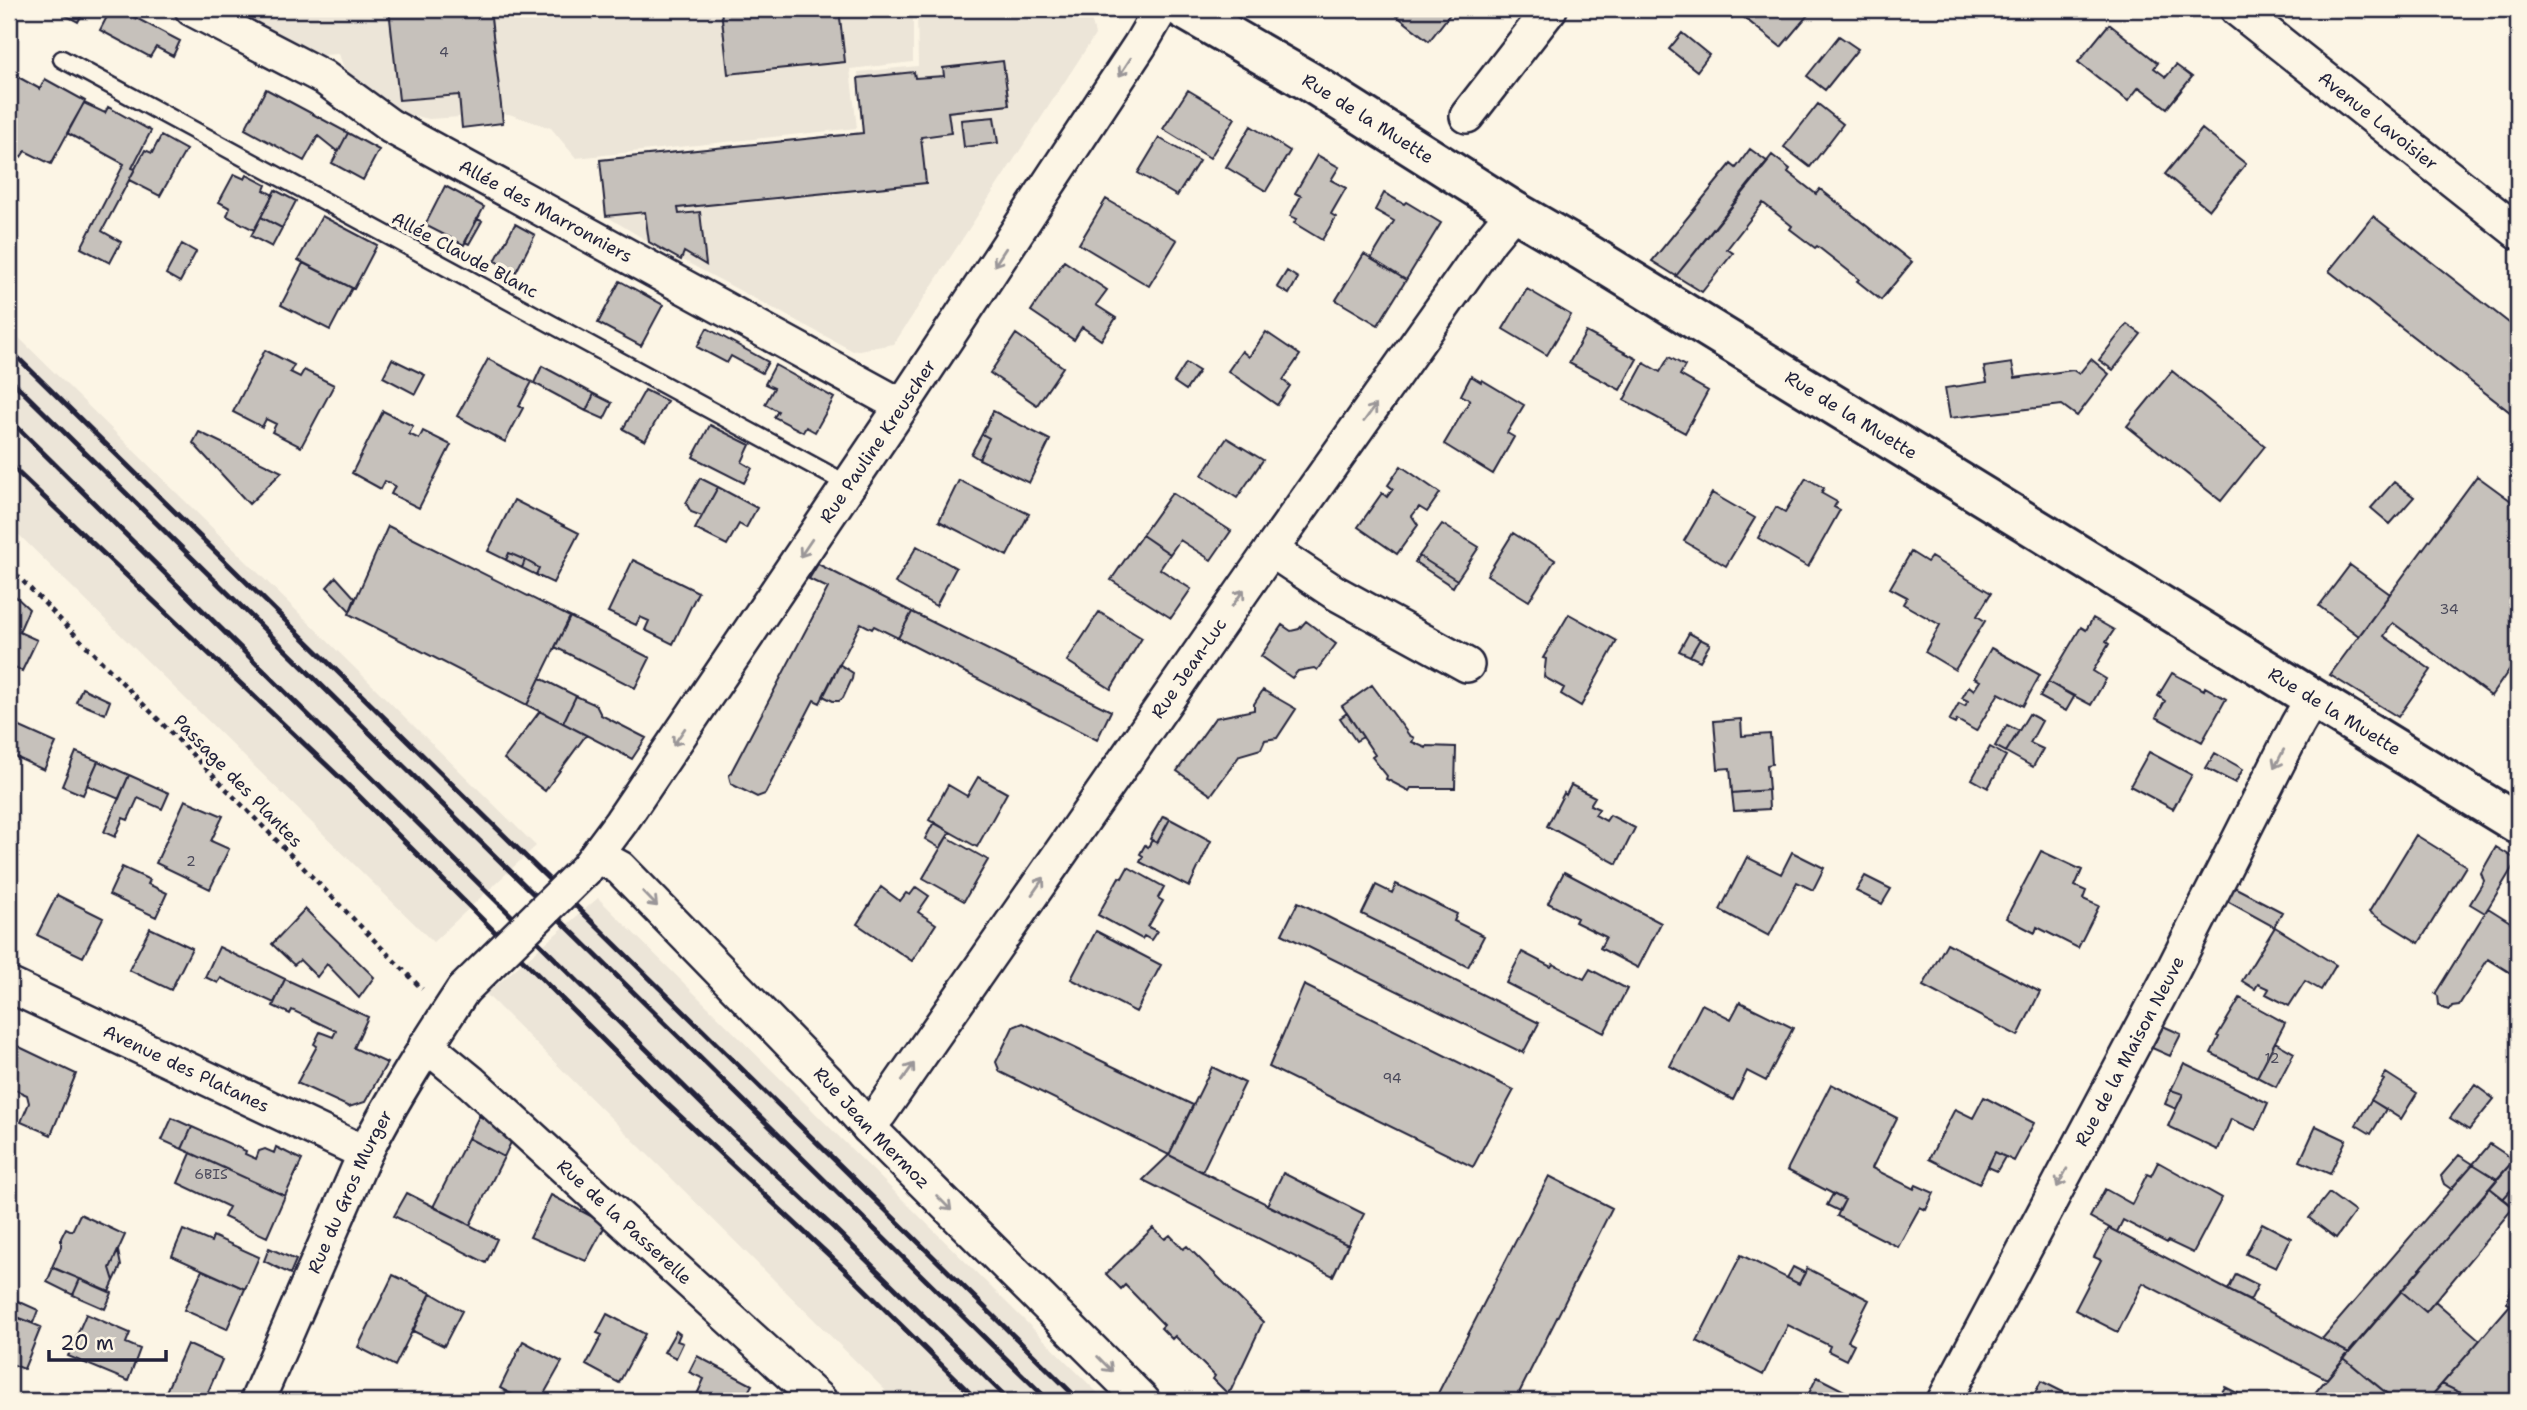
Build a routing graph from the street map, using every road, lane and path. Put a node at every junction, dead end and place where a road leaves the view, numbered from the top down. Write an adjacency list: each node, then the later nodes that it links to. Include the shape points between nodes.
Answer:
1 (192, 9): 10 (street, Allée des Marronniers, via 323,77 390,126)
2 (1161, 9): 10 (street, Rue Pauline Kreuscher, one-way to 10)
3 (1183, 9): 8 (street, Rue de la Muette, via 1310,82)
4 (1550, 9): 7 (street)
5 (2237, 9): 9 (street, Avenue Lavoisier)
6 (62, 59): 11 (lane, Allée Claude Blanc)
7 (1467, 116)
8 (1514, 211): 12 (street, Rue Jean-Luc, one-way to 8); 15 (street, Rue de la Muette)
9 (2518, 232)
10 (902, 406): 11 (street, Rue Pauline Kreuscher)
11 (849, 485): 17 (street, Rue Pauline Kreuscher, one-way to 17)
12 (1271, 551): 14 (street, via 1334,592); 21 (street, Rue Jean-Luc, one-way to 12)
13 (9, 568): 19 (path, Passage des Plantes)
14 (1467, 665)
15 (2312, 699): 16 (street, Rue de la Muette); 26 (street, Rue de la Maison Neuve, one-way to 26)
16 (2518, 824)
17 (592, 862): 19 (street, Rue Pauline Kreuscher, bridge); 21 (street, Rue Jean Mermoz, one-way to 21, via 620,868)
18 (9, 985): 22 (street, Avenue des Platanes)
19 (455, 1003): 20 (street, Rue du Gros Murger)
20 (426, 1045): 22 (street, Rue du Gros Murger); 24 (street, Rue de la Passerelle)
21 (868, 1127): 25 (street, Rue Jean Mermoz, one-way to 25)
22 (365, 1153): 23 (street, Rue du Gros Murger)
23 (257, 1401)
24 (820, 1401)
25 (1143, 1401)
26 (1944, 1401)

